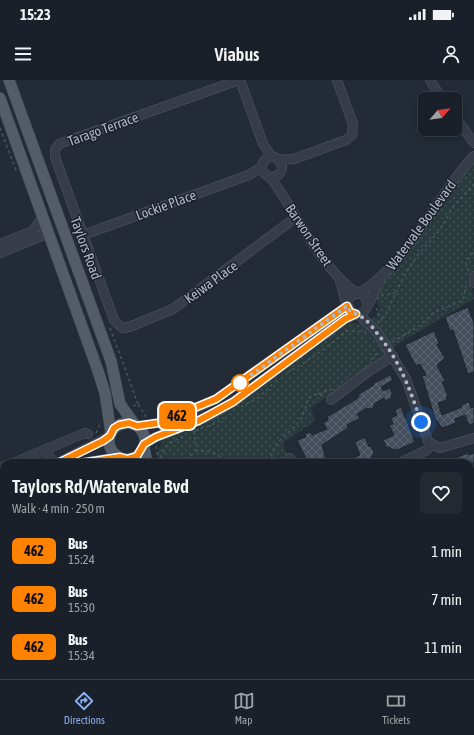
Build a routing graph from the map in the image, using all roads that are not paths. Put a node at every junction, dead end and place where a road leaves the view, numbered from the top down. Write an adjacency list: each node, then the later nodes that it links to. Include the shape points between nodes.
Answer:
1 (9, 80): 11 (main road, Taylors Road)
2 (240, 80): 10 (street, Barwon Street); 15 (street, Tarago Terrace, via 59,144 55,150 55,157)
3 (337, 80): 10 (street, Lockie Place, via 353,124 352,135 346,140)
4 (430, 80): 5 (street)
5 (438, 92)
6 (0, 98): 12 (main road)
7 (462, 127): 8 (street)
8 (474, 143)
9 (474, 156): 18 (street, Watervale Boulevard, via 448,187 404,252)
10 (272, 167): 13 (street, Barwon Street); 15 (street, Lockie Place)
11 (53, 200): 14 (main road, via 54,222); 28 (main road, Taylors Road, via 111,361 120,404)
12 (43, 217): 14 (main road); 16 (street, via 33,231)
13 (295, 218): 19 (street, Barwon Street); 24 (street, Keiwa Place, via 173,309 129,327 122,328)
14 (49, 233): 17 (street); 30 (main road, via 103,383)
15 (83, 235): 24 (street, Tarago Terrace)
16 (0, 244)
17 (0, 253)
18 (383, 276): 20 (street, Watervale Boulevard); 22 (street, Watervale Boulevard)
19 (338, 278): 20 (street, Barwon Street); 21 (street, Barwon Street)
20 (358, 293): 21 (street, via 350,296); 22 (street, via 365,296)
21 (347, 304): 23 (street, via 350,312); 28 (street, via 216,399 158,423)
22 (368, 306): 23 (street, via 364,312); 25 (street)
23 (357, 314): 25 (street); 33 (street, via 345,319 222,409 156,437)
24 (118, 325)
25 (376, 327): 26 (street)
26 (393, 356): 27 (street); 32 (street, via 406,379 428,441)
27 (331, 400)
28 (136, 425): 30 (main road, via 124,423 114,428); 33 (main road, via 144,436)
29 (88, 434): 34 (street)
30 (111, 434): 37 (street); 38 (main road, via 109,441 112,451)
31 (474, 438): 32 (street, via 440,448)
32 (432, 444): 41 (street)
33 (144, 446): 39 (main road, via 137,456); 40 (main road)
34 (44, 451): 35 (street); 36 (street)
35 (23, 459)
36 (51, 459)
37 (64, 459)
38 (124, 459)
39 (128, 459)
40 (146, 459)
41 (409, 459)

